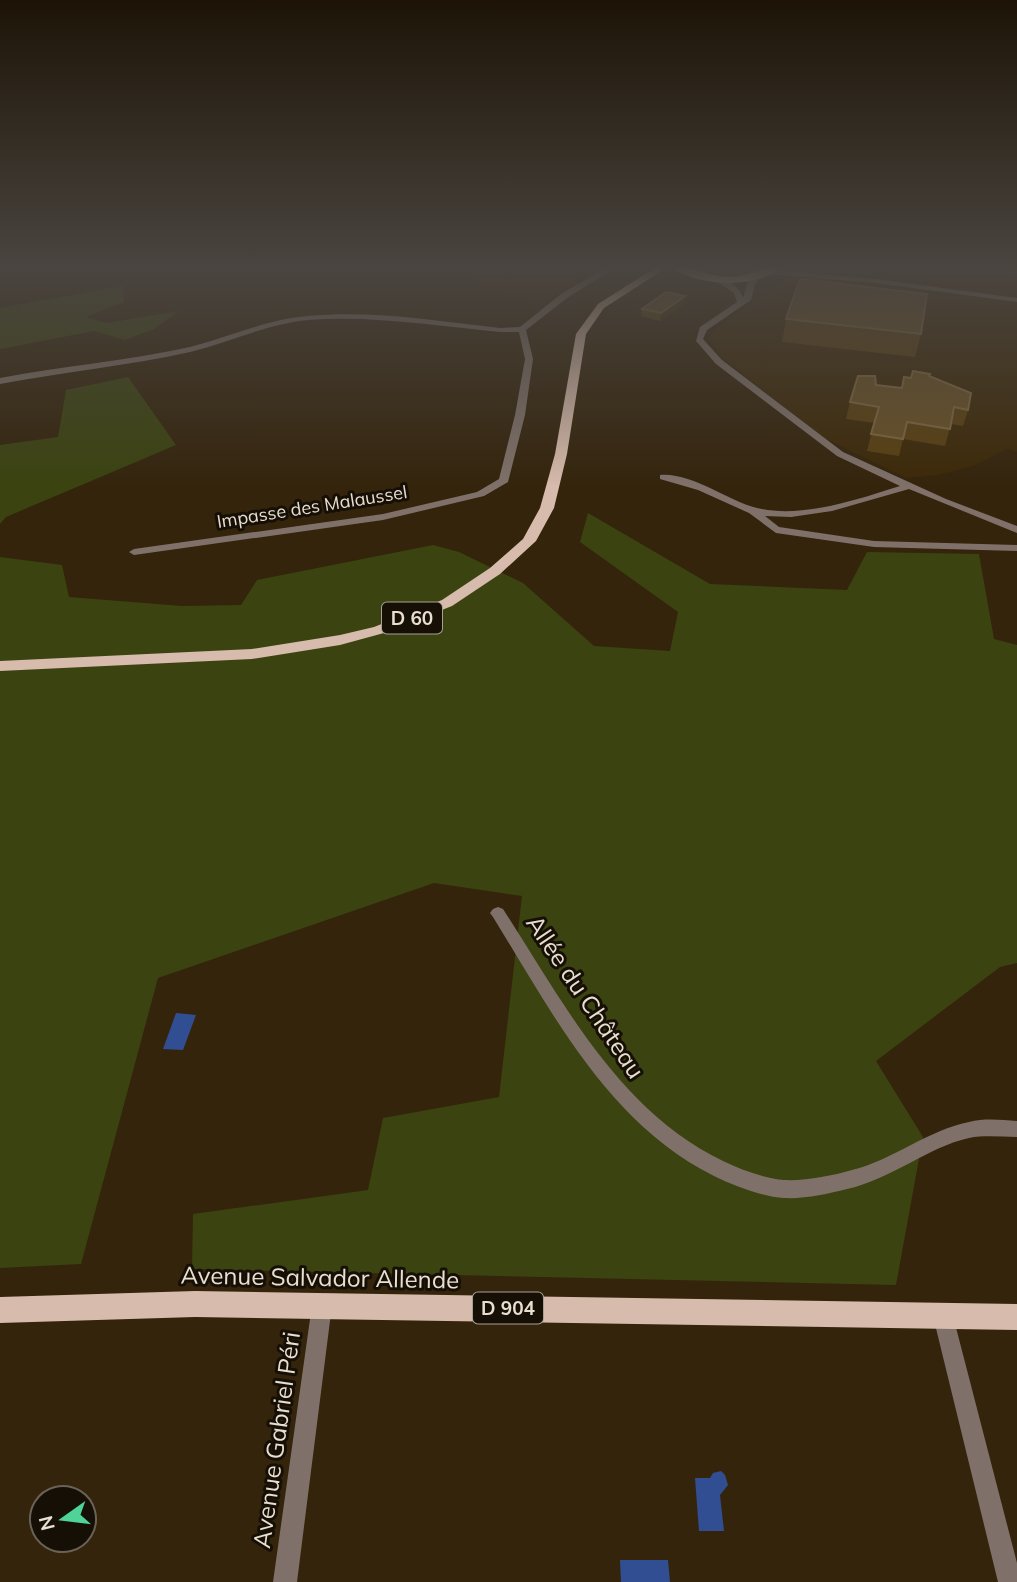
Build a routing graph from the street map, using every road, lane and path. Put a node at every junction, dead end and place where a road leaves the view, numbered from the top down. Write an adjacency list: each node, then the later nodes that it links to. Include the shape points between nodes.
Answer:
1 (226, 340): 5 (street, via 136,360)
2 (524, 340): 11 (street, Impasse des Malaussel, via 528,359 520,415 504,480 480,494 363,521)
3 (580, 340): 12 (main road, D 60, via 547,508 529,541 447,603 379,630 252,654)
4 (700, 340): 7 (street, via 769,402 840,454)
5 (0, 381)
6 (664, 477): 8 (street)
7 (909, 486): 8 (street, via 823,508 786,513); 9 (street)
8 (754, 510): 10 (street, via 776,530 830,539)
9 (1017, 530)
10 (1017, 548)
11 (134, 552)
12 (0, 666)
13 (498, 913): 14 (street, Allée du Château, via 621,1095 681,1149 712,1167 788,1189 831,1184 877,1173 960,1132)
14 (1017, 1129)
15 (322, 1305): 16 (main road, Avenue Salvador Allende / D 904); 17 (main road, Avenue Salvador Allende / D 904); 19 (street, Avenue Gabriel Péri)
16 (0, 1310)
17 (943, 1316): 18 (main road, Avenue Salvador Allende / D 904); 20 (street)
18 (1017, 1317)
19 (285, 1582)
20 (1010, 1582)

